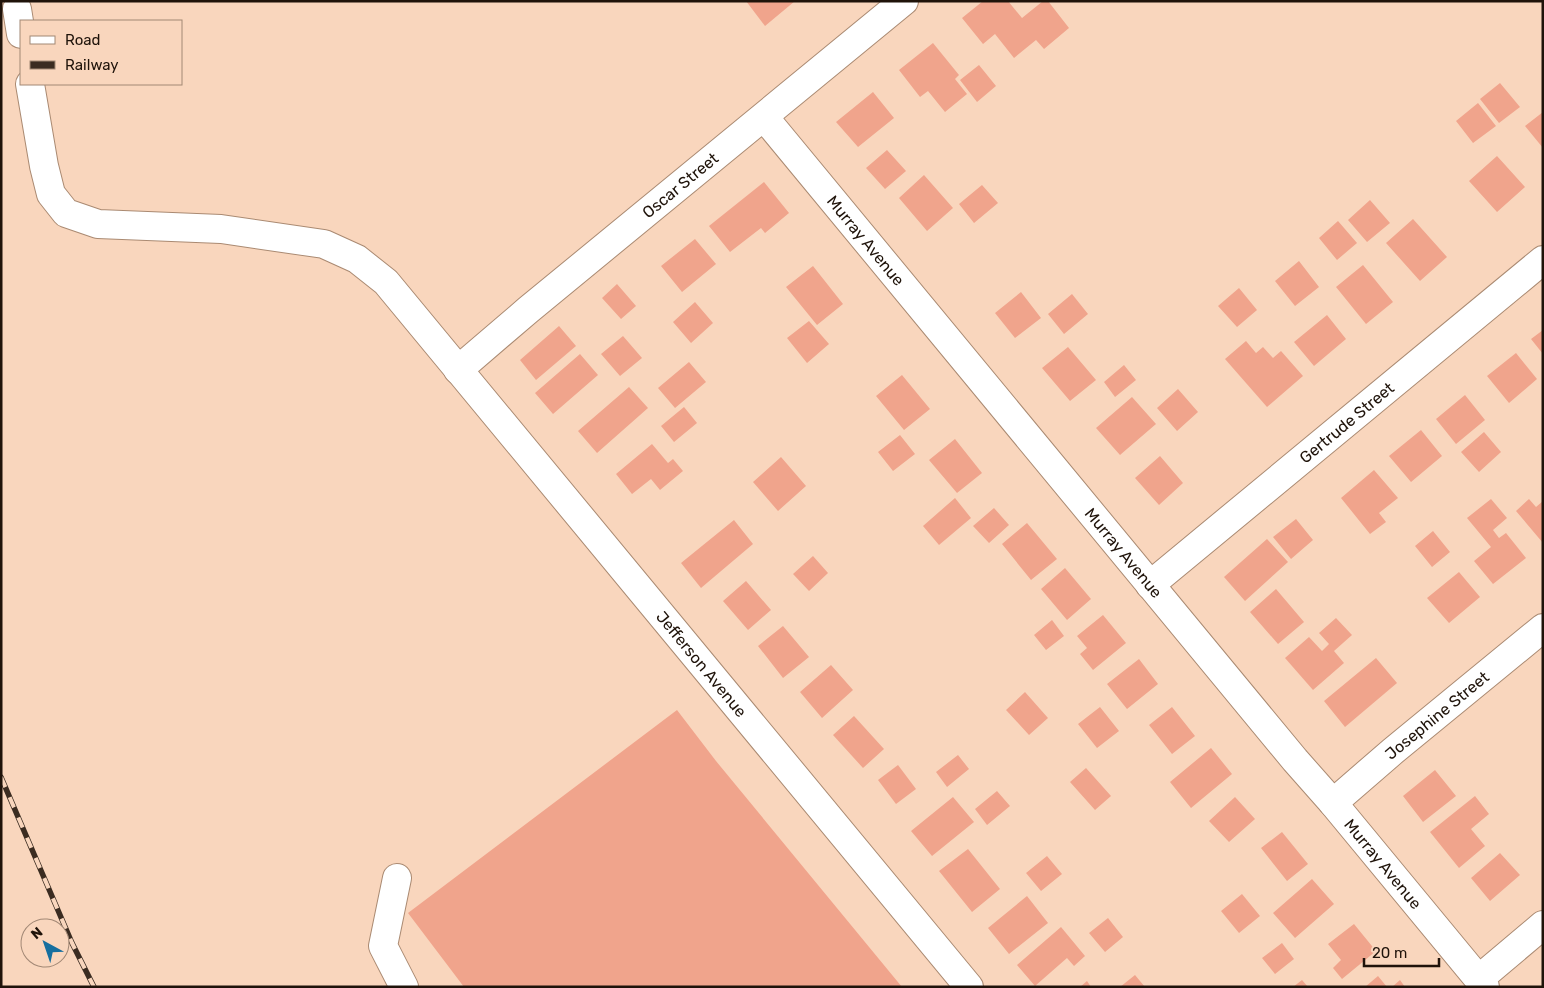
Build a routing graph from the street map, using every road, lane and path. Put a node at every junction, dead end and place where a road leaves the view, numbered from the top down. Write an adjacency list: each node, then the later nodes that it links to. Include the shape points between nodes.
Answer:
1 (904, 1): 3 (street, Oscar Street)
2 (30, 85): 5 (street, Jefferson Avenue, via 51,194 66,213 98,224 221,229 324,244 357,259 386,282)
3 (764, 117): 5 (street, Oscar Street); 6 (street, Murray Avenue)
4 (1543, 260): 6 (street, Gertrude Street)
5 (458, 370): 13 (street, Jefferson Avenue)
6 (1150, 585): 8 (street, Murray Avenue)
7 (1543, 628): 8 (street, Josephine Street)
8 (1333, 803): 11 (street, Murray Avenue)
9 (397, 878): 12 (street, via 383,946)
10 (1543, 925): 11 (street)
11 (1482, 983)
12 (404, 987)
13 (969, 987)

